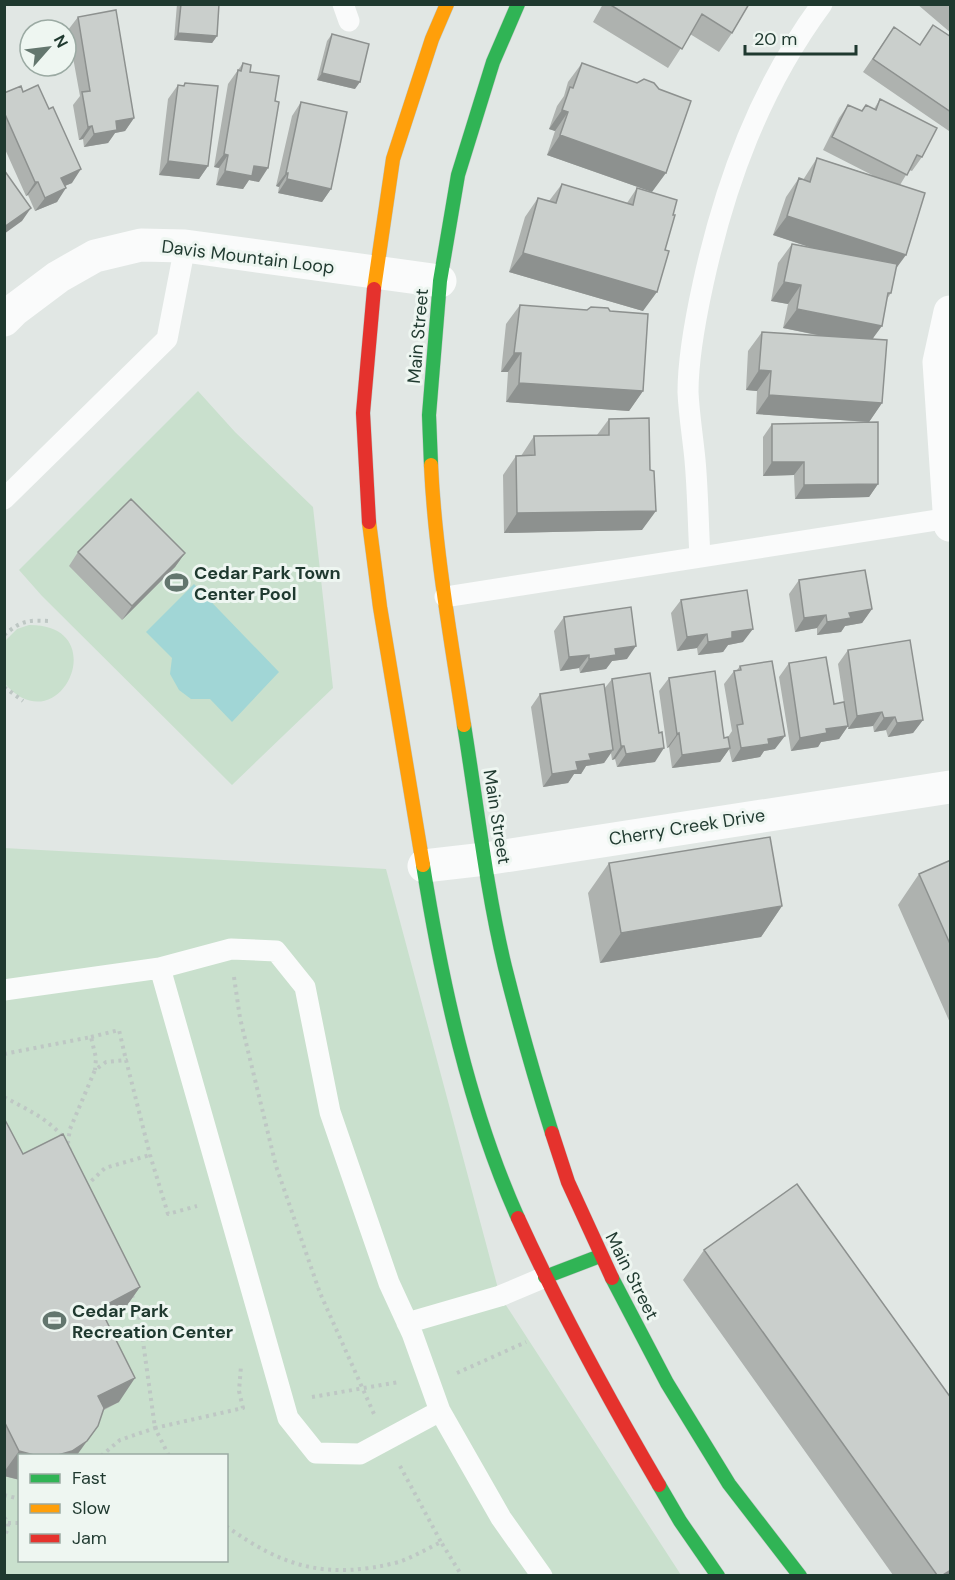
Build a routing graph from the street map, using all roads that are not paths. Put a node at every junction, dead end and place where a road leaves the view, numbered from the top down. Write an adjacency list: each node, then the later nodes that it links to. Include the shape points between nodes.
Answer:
1 (447, 4): 5 (street, via 393,159)
2 (518, 4): 6 (street, Main Street, via 493,62 458,175)
3 (822, 4): 11 (lane, via 805,27 757,115 733,173 696,317 688,391)
4 (185, 246): 5 (street, Davis Mountain Loop); 8 (street, Davis Mountain Loop, via 141,245 95,256 58,277); 9 (lane, via 166,339)
5 (375, 272): 6 (street, Davis Mountain Loop); 15 (street, via 363,414 367,506)
6 (440, 281): 12 (street, Main Street, via 429,415 433,501)
7 (951, 312): 10 (street, via 939,362)
8 (4, 320)
9 (4, 499)
10 (950, 521): 11 (lane)
11 (700, 556): 12 (lane)
12 (445, 597): 14 (street, Main Street)
13 (951, 787): 14 (street, Cherry Creek Drive)
14 (485, 859): 15 (street, Cherry Creek Drive); 18 (street, Main Street, via 505,966 539,1092 568,1182)
15 (424, 866): 19 (street, via 438,956 472,1090 505,1188)
16 (160, 968): 17 (lane); 20 (lane, via 231,949 276,951 305,987 330,1112 389,1284); 21 (lane, via 288,1418 316,1452 360,1454)
17 (4, 990)
18 (600, 1256): 19 (street); 24 (street, Main Street, via 667,1383 729,1484)
19 (545, 1277): 20 (lane, via 500,1296); 23 (street, via 602,1388 680,1521)
20 (407, 1323): 21 (lane)
21 (440, 1411): 22 (lane, via 501,1518)
22 (542, 1575)
23 (717, 1575)
24 (800, 1575)

